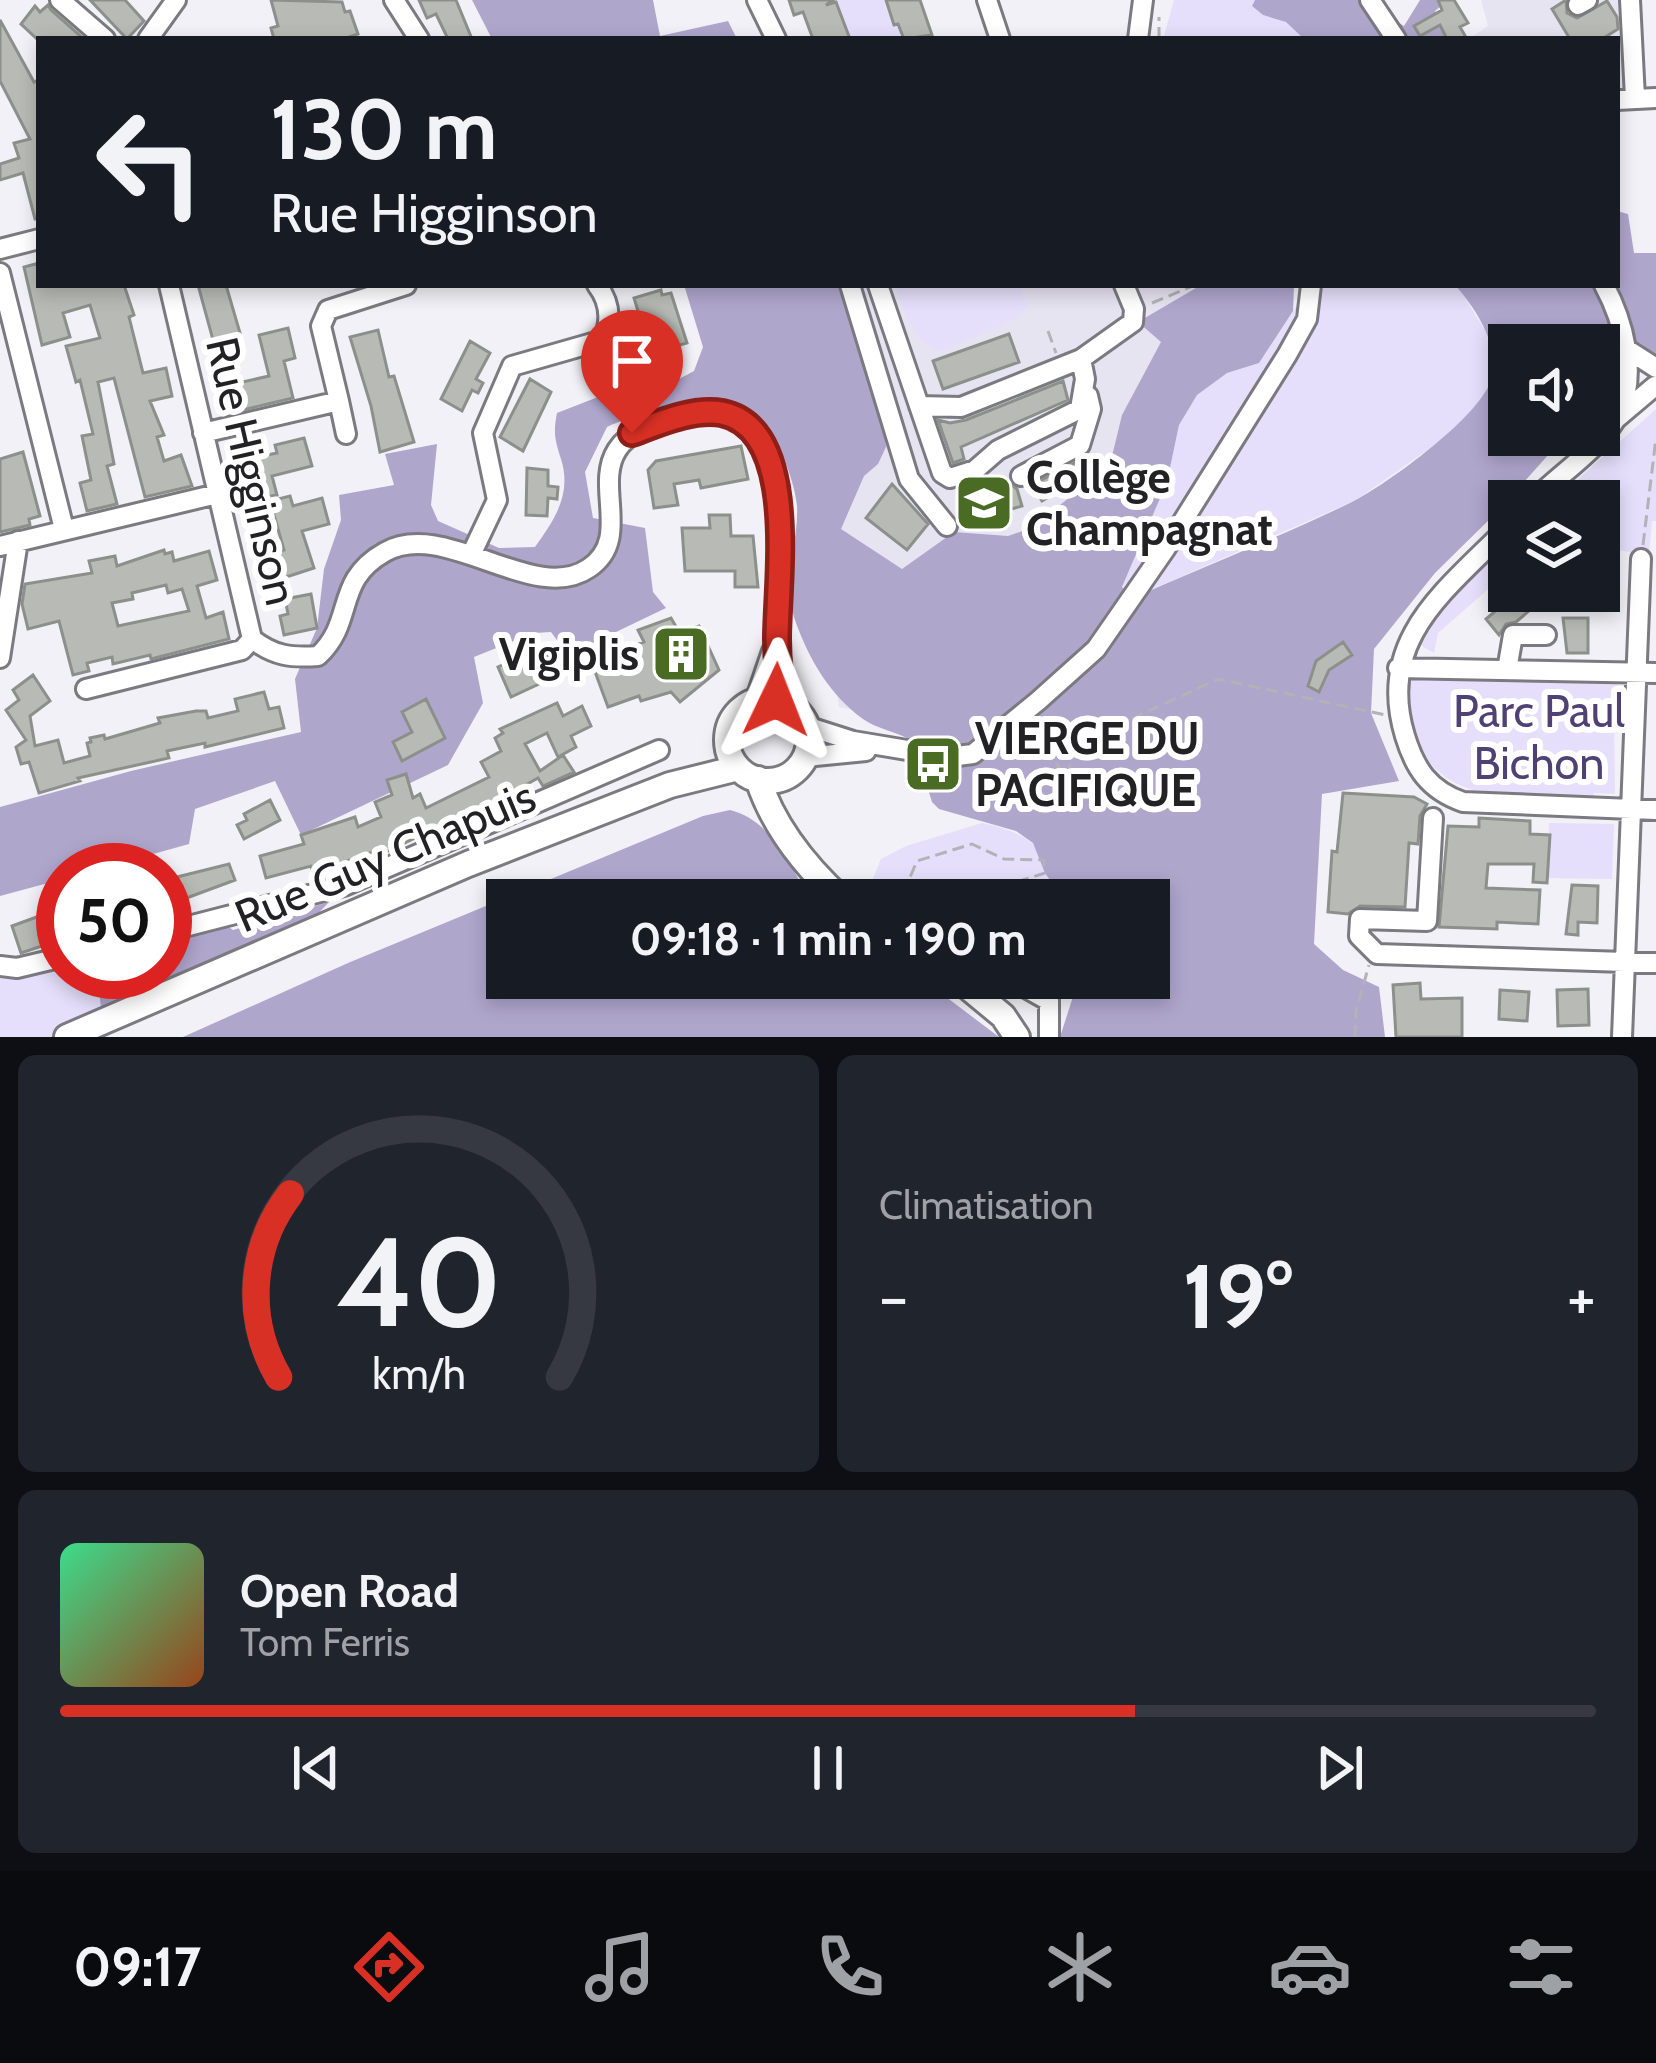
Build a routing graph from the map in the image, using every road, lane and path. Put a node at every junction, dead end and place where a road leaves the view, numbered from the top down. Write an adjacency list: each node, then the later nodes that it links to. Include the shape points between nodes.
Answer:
1 (61, 0): 10 (street)
2 (176, 0): 11 (street)
3 (394, 0): 12 (street)
4 (758, 0): 13 (street)
5 (987, 0): 14 (street)
6 (1370, 0): 17 (street)
7 (1388, 0): 18 (street)
8 (1630, 0): 20 (street)
9 (1151, 4): 15 (street); 16 (path)
10 (102, 36)
11 (150, 36)
12 (417, 36)
13 (775, 36)
14 (999, 36)
15 (1139, 36)
16 (1158, 36)
17 (1396, 36)
18 (1397, 36)
19 (1656, 98): 20 (street)
20 (1626, 99)
21 (36, 239): 22 (street)
22 (0, 249)
23 (0, 273): 54 (street)
24 (170, 288): 45 (street, Rue Higginson)
25 (397, 288): 41 (street, via 328,310 321,326)
26 (600, 288): 57 (street, via 608,298 603,340 512,366 483,433 497,500)
27 (851, 288): 53 (street, via 909,479)
28 (879, 288): 42 (street)
29 (1125, 288): 33 (street)
30 (1187, 288): 33 (path)
31 (1311, 288): 75 (street, via 1307,320 1288,355 1096,649)
32 (1606, 288): 35 (street)
33 (1134, 309): 36 (street, via 1133,322)
34 (1048, 332): 36 (path)
35 (1625, 348): 37 (street); 38 (street)
36 (1071, 363): 39 (street); 42 (street, via 961,407)
37 (1656, 368): 38 (street)
38 (1627, 377): 40 (street); 43 (street)
39 (1085, 379): 42 (street, via 1080,409 950,478); 50 (street, via 1091,409 1080,445)
40 (1655, 386): 44 (street)
41 (340, 401): 45 (street); 46 (street)
42 (919, 406)
43 (1620, 411)
44 (1620, 416)
45 (203, 433): 52 (street, Rue Higginson)
46 (346, 434)
47 (1656, 438): 48 (path)
48 (1654, 448): 58 (path)
49 (1579, 456): 51 (street)
50 (1021, 476)
51 (1554, 480)
52 (218, 494): 54 (street); 61 (street, Rue Higginson)
53 (947, 526)
54 (64, 529): 55 (street)
55 (9, 544): 62 (street)
56 (1488, 548): 63 (street, via 1430,607)
57 (471, 555): 60 (street, Rue Higginson, via 536,576 586,571 608,545 608,470 617,450 632,433 718,412 740,418 767,452 777,495); 61 (street, Rue Higginson, via 387,550 348,589 338,633 318,656 277,655)
58 (1641, 559): 65 (street)
59 (1546, 634): 64 (street, via 1513,634)
60 (777, 635): 68 (street, Rue Higginson); 69 (street, Rue Higginson)
61 (252, 639): 67 (street, via 242,650)
62 (0, 658)
63 (1398, 668): 64 (street); 70 (street)
64 (1507, 670): 65 (street)
65 (1635, 673): 66 (street); 80 (street)
66 (1656, 674)
67 (86, 689)
68 (755, 701): 69 (main road); 72 (main road, via 735,716)
69 (785, 703): 71 (main road)
70 (1399, 716): 75 (path, via 1218,680 1131,719 1110,749 1098,714 1064,777 1045,742 1000,756); 80 (street, via 1438,793 1484,805)
71 (806, 726): 74 (street); 76 (main road)
72 (727, 740): 77 (main road); 79 (main road, Rue Guy Chapuis)
73 (659, 750): 83 (street)
74 (904, 751): 75 (street); 76 (street)
75 (974, 754)
76 (805, 757): 78 (main road)
77 (748, 774): 78 (main road); 79 (main road, Rue Guy Chapuis); 84 (main road)
78 (787, 776): 84 (main road)
79 (670, 784): 85 (main road, Rue Guy Chapuis)
80 (1629, 810): 81 (street); 91 (street)
81 (1656, 811)
82 (1433, 818): 90 (street, via 1426,921 1360,919 1359,936)
83 (456, 838): 85 (street); 89 (street, via 344,886)
84 (797, 849): 86 (main road)
85 (468, 864): 97 (main road, Rue Guy Chapuis)
86 (820, 879)
87 (909, 879): 88 (path, via 917,862 972,844 1004,859 1044,860 1045,873)
88 (1026, 879)
89 (192, 925)
90 (1377, 954): 91 (street); 100 (path, via 1364,974)
91 (1625, 962): 93 (street); 101 (street)
92 (36, 963): 94 (street)
93 (1656, 963)
94 (0, 966)
95 (982, 999): 98 (main road)
96 (1045, 999): 99 (street)
97 (67, 1037)
98 (1017, 1037)
99 (1048, 1037)
100 (1354, 1037)
101 (1622, 1037)

